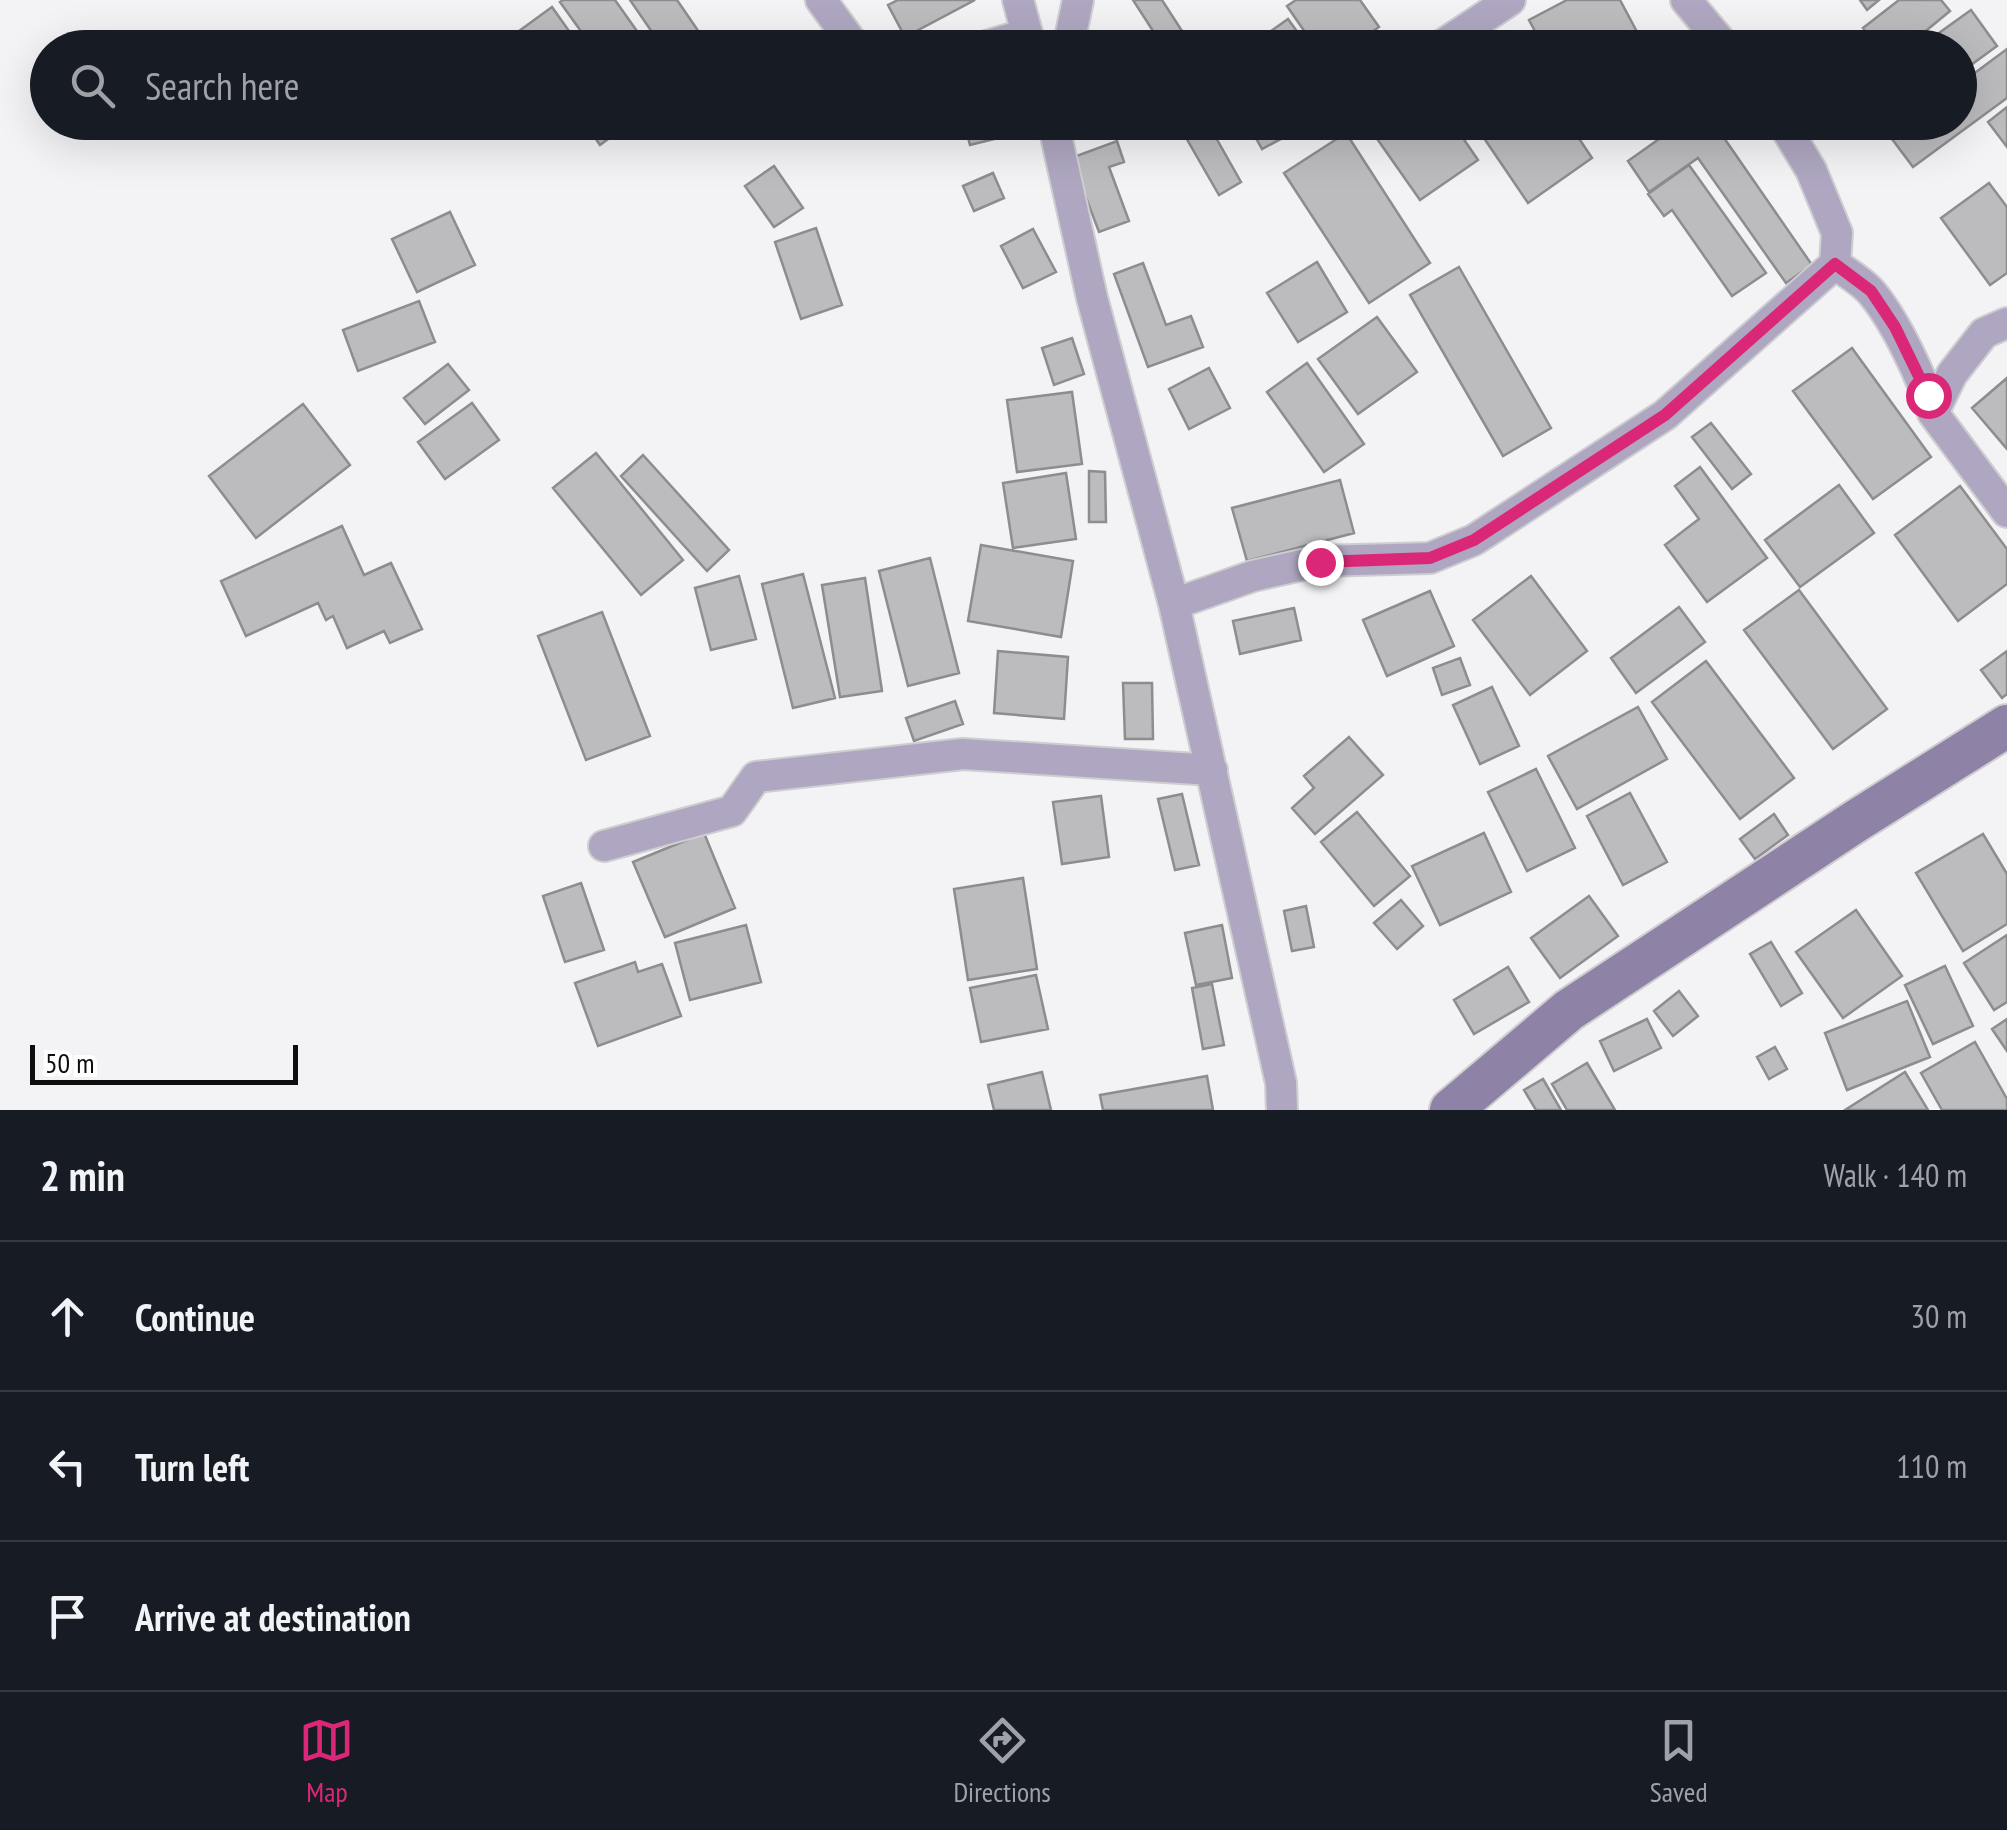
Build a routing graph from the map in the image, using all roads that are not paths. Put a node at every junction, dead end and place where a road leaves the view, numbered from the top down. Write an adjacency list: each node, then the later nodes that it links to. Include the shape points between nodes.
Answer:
1 (820, 0): 6 (street)
2 (1018, 0): 7 (street)
3 (1078, 0): 8 (street)
4 (1510, 0): 9 (street)
5 (1686, 0): 10 (street)
6 (842, 30)
7 (1026, 30)
8 (1072, 30)
9 (1465, 30)
10 (1711, 30)
11 (1056, 140): 17 (street)
12 (1793, 140): 13 (street, via 1836,233)
13 (1835, 264): 15 (street, via 1871,291 1895,327); 17 (street, via 1665,415 1474,540 1430,558 1320,562 1253,576)
14 (2007, 323): 15 (street, via 1984,334 1952,374)
15 (1933, 414): 16 (street)
16 (2007, 512)
17 (1174, 604): 19 (street)
18 (2007, 726): 22 (street, via 1569,1010)
19 (1212, 770): 20 (street, via 963,754 756,777 732,811); 21 (street)
20 (604, 846)
21 (1282, 1110)
22 (1451, 1110)

